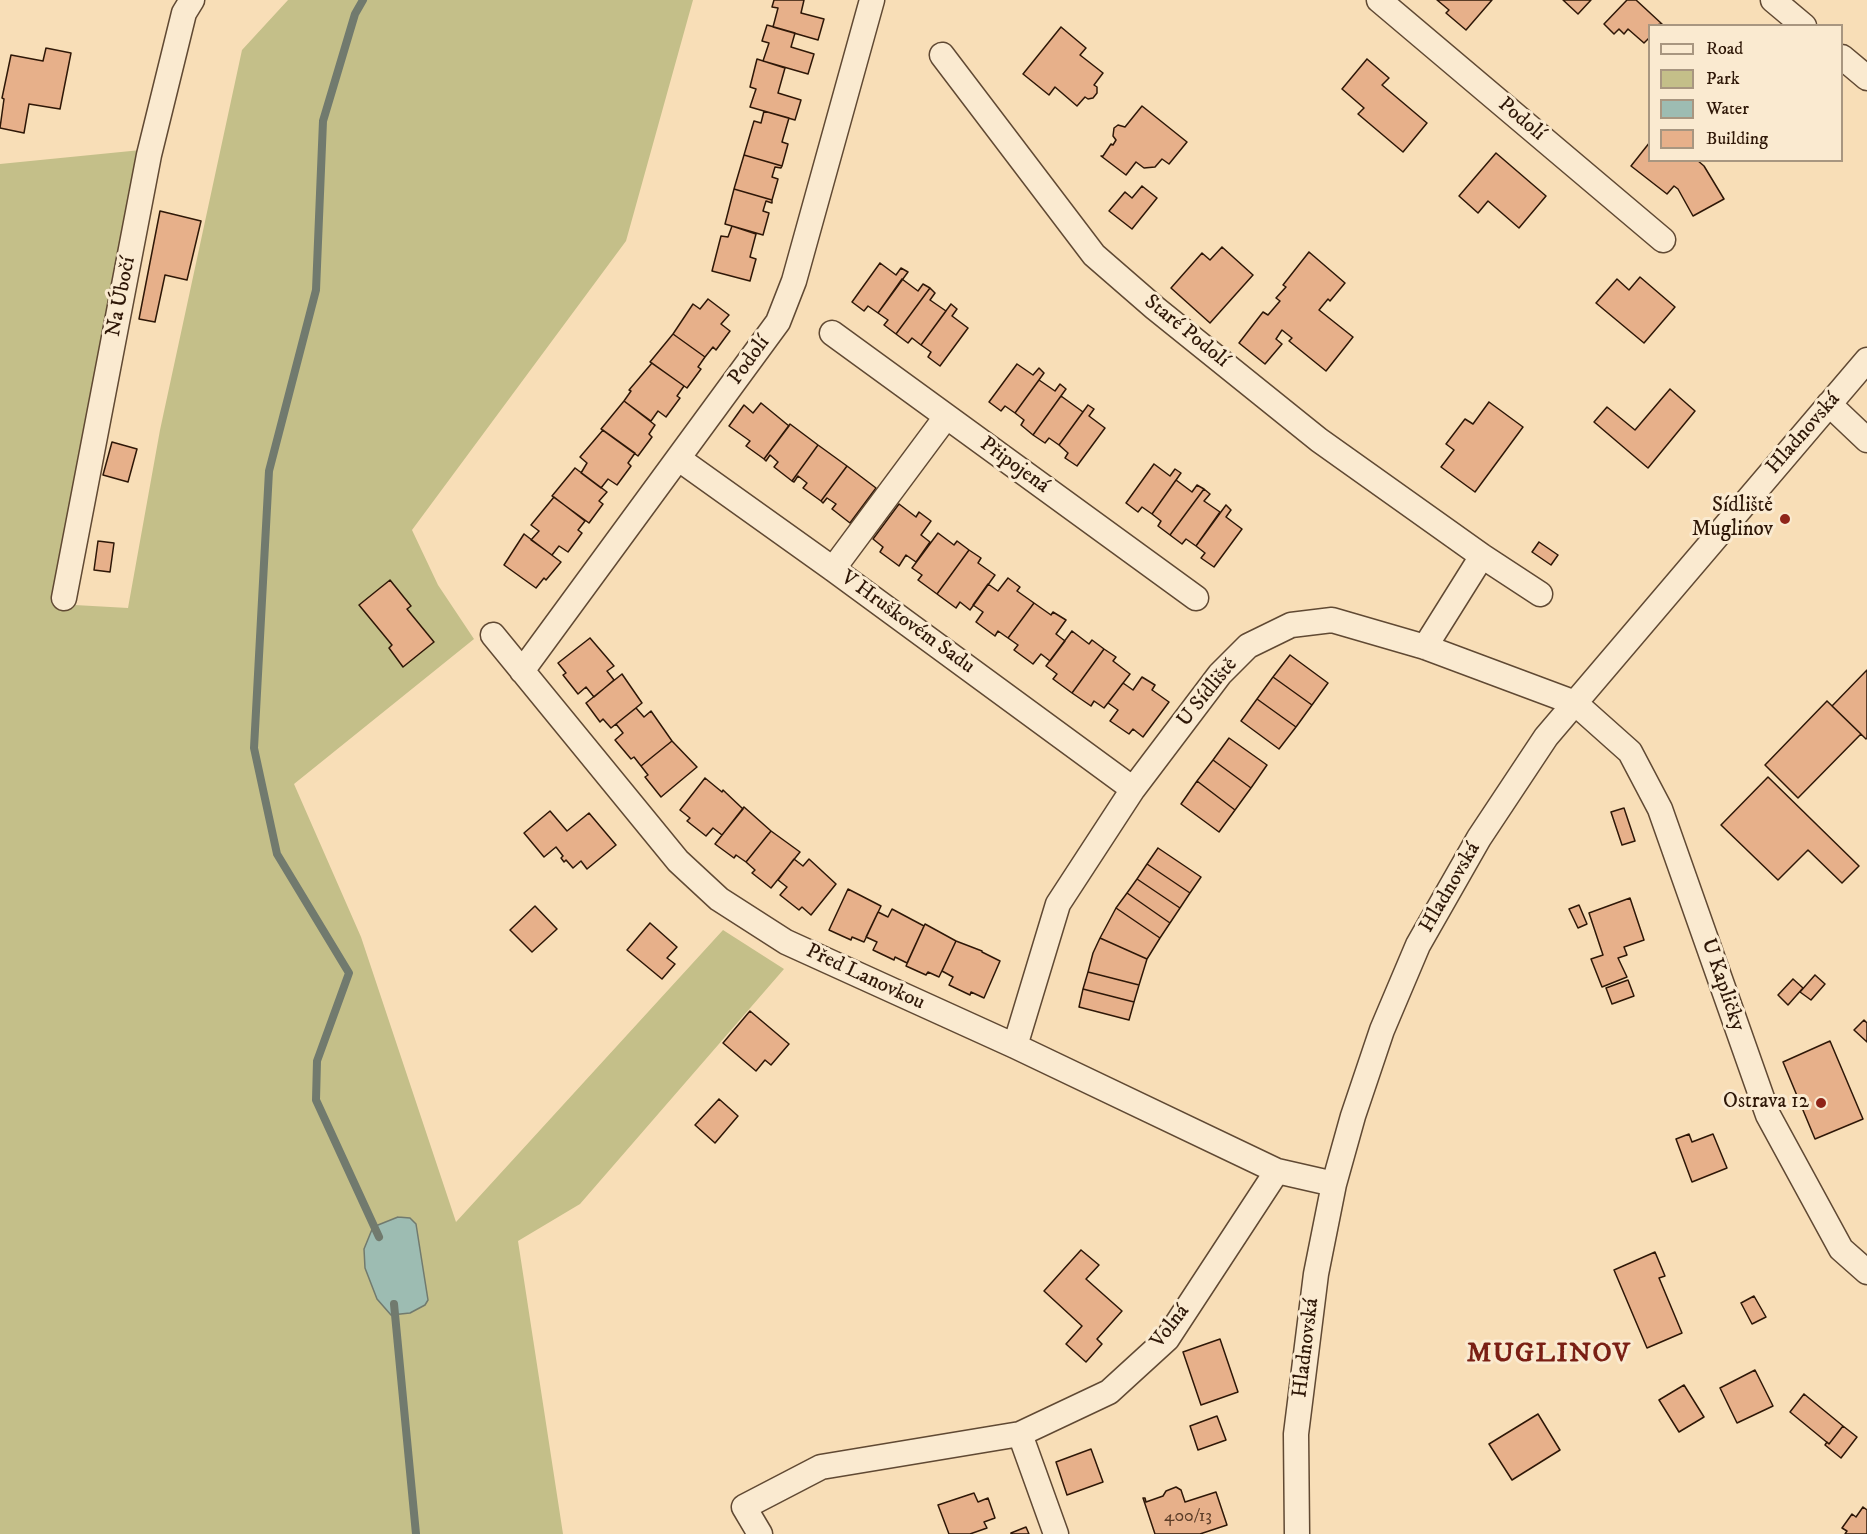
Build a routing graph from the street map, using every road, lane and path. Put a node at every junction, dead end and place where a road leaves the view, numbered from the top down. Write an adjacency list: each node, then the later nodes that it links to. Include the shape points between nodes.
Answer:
1 (192, 0): 19 (street, Na Úbočí, via 184,13 149,155)
2 (872, 0): 15 (street, Podolí, via 794,281 778,322)
3 (1379, 0): 9 (street, Podolí)
4 (1773, 0): 5 (street)
5 (1802, 24)
6 (942, 55): 16 (street, Staré Podolí, via 1094,255 1319,440)
7 (1843, 58): 8 (street)
8 (1867, 78)
9 (1663, 240)
10 (832, 333): 13 (street, Připojená)
11 (1867, 360): 12 (street, Hladnovská)
12 (1829, 404): 14 (street); 24 (street, Hladnovská)
13 (946, 417): 17 (street); 20 (street, Připojená)
14 (1867, 440)
15 (679, 459): 17 (street, V Hruškovém Sadu); 23 (street, Podolí)
16 (1482, 556): 18 (street, Staré Podolí); 22 (street)
17 (833, 569): 25 (street, V Hruškovém Sadu)
18 (1540, 594)
19 (64, 598)
20 (1196, 598)
21 (493, 635): 23 (street, Před Lanovkou)
22 (1425, 647): 24 (street, U Sídliště); 25 (street, U Sídliště, via 1332,620 1291,625 1248,646 1220,674)
23 (522, 671): 26 (street, Před Lanovkou, via 678,861 719,899 786,942)
24 (1575, 703): 28 (street, Hladnovská, via 1546,737 1485,829 1418,945 1382,1030); 29 (street, U Kapličky, via 1630,752 1660,809 1768,1115 1841,1249)
25 (1133, 789): 26 (street, U Sídliště, via 1058,904)
26 (1015, 1046): 27 (street, Před Lanovkou)
27 (1277, 1171): 28 (street, Před Lanovkou); 30 (street, Volná, via 1167,1339 1109,1392)
28 (1334, 1184): 33 (street, Hladnovská, via 1316,1274 1296,1434)
29 (1867, 1272)
30 (1020, 1434): 31 (street, Volná, via 821,1467 744,1507); 32 (street)
31 (760, 1534)
32 (1056, 1534)
33 (1297, 1534)

